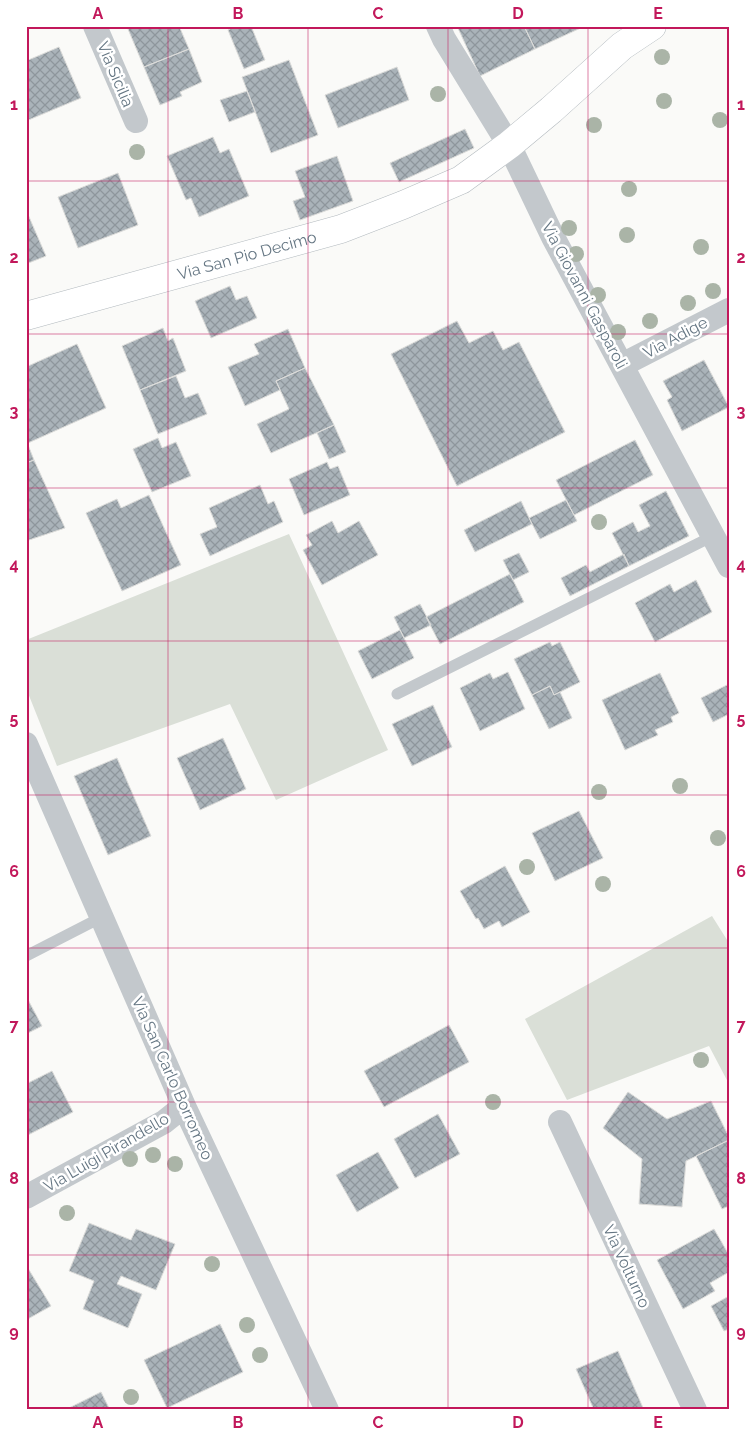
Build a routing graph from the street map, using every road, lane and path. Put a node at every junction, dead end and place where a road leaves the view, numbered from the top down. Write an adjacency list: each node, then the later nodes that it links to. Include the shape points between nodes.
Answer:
1 (95, 26): 4 (street, Via Sicilia)
2 (438, 26): 5 (street, Via Giovanni Gasparoli)
3 (652, 26): 5 (street, Via San Pio Decimo, via 622,46)
4 (136, 121)
5 (509, 145): 7 (street, Via San Pio Decimo, via 461,180 403,206 341,228); 8 (street, Via Giovanni Gasparoli, via 553,237)
6 (729, 310): 8 (street, Via Adige)
7 (26, 316)
8 (622, 365): 9 (street, Via Giovanni Gasparoli)
9 (714, 536): 10 (street, Via Giovanni Gasparoli); 11 (lane)
10 (729, 566)
11 (397, 694)
12 (26, 744): 13 (street, Via San Carlo Borromeo)
13 (102, 917): 14 (lane); 15 (street, Via San Carlo Borromeo)
14 (26, 956)
15 (184, 1106): 17 (street, Via Luigi Pirandello, via 164,1122); 18 (street, Via San Carlo Borromeo)
16 (560, 1122): 19 (street, Via Volturno)
17 (26, 1197)
18 (327, 1410)
19 (695, 1410)

